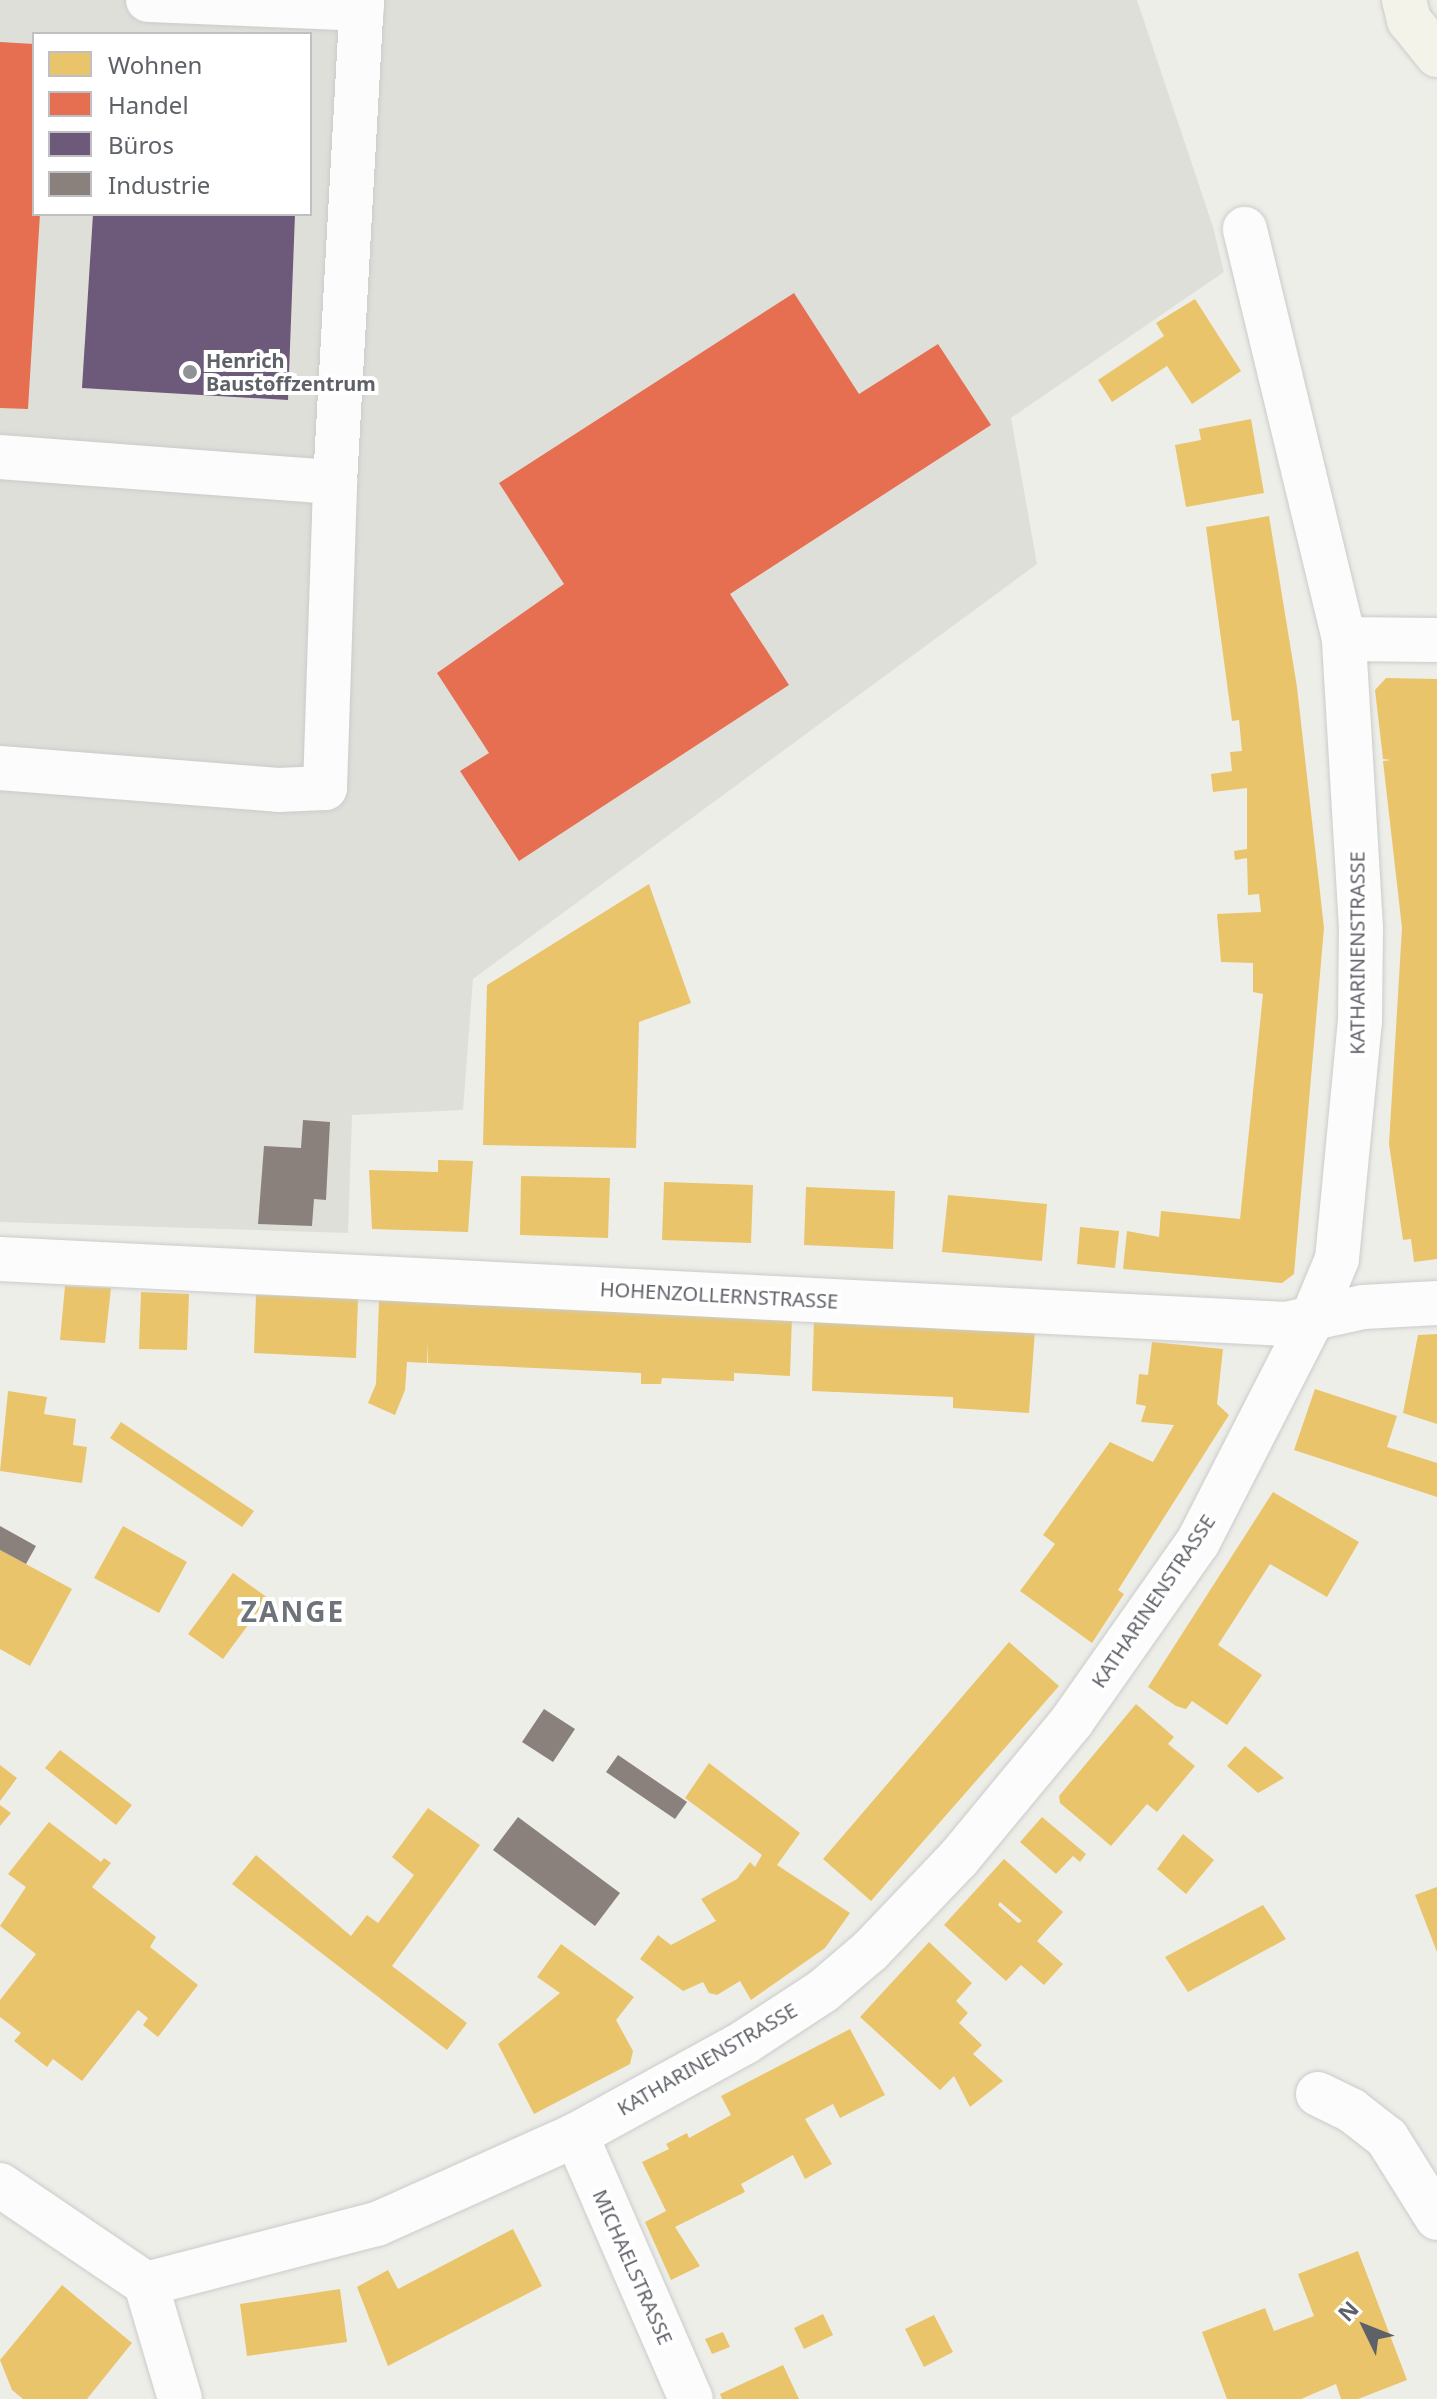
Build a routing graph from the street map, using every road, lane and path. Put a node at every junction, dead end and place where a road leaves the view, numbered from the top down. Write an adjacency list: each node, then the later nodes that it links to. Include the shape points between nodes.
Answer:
1 (148, 0): 3 (street)
2 (1404, 0): 4 (main road, via 1409,20)
3 (362, 5): 7 (street)
4 (1437, 55)
5 (1245, 229): 8 (street, KATHARINENSTRASSE)
6 (0, 457): 7 (street)
7 (335, 482): 10 (street, via 325,788 278,790)
8 (1344, 639): 9 (street); 13 (street, KATHARINENSTRASSE, via 1360,900 1360,1021 1337,1259)
9 (1437, 640)
10 (0, 768)
11 (0, 1259): 13 (street, HOHENZOLLERNSTRASSE, via 1286,1324)
12 (1437, 1303): 13 (street, HOHENZOLLERNSTRASSE, via 1363,1307)
13 (1312, 1319): 15 (street, KATHARINENSTRASSE, via 1198,1542 1072,1721 958,1859 870,1951 823,1991 745,2042)
14 (1318, 2094): 17 (street, via 1351,2110 1387,2138)
15 (576, 2135): 18 (street, KATHARINENSTRASSE, via 377,2224); 20 (street, MICHAELSTRASSE)
16 (0, 2185): 18 (street)
17 (1437, 2218)
18 (146, 2284): 19 (street)
19 (180, 2399)
20 (691, 2399)

